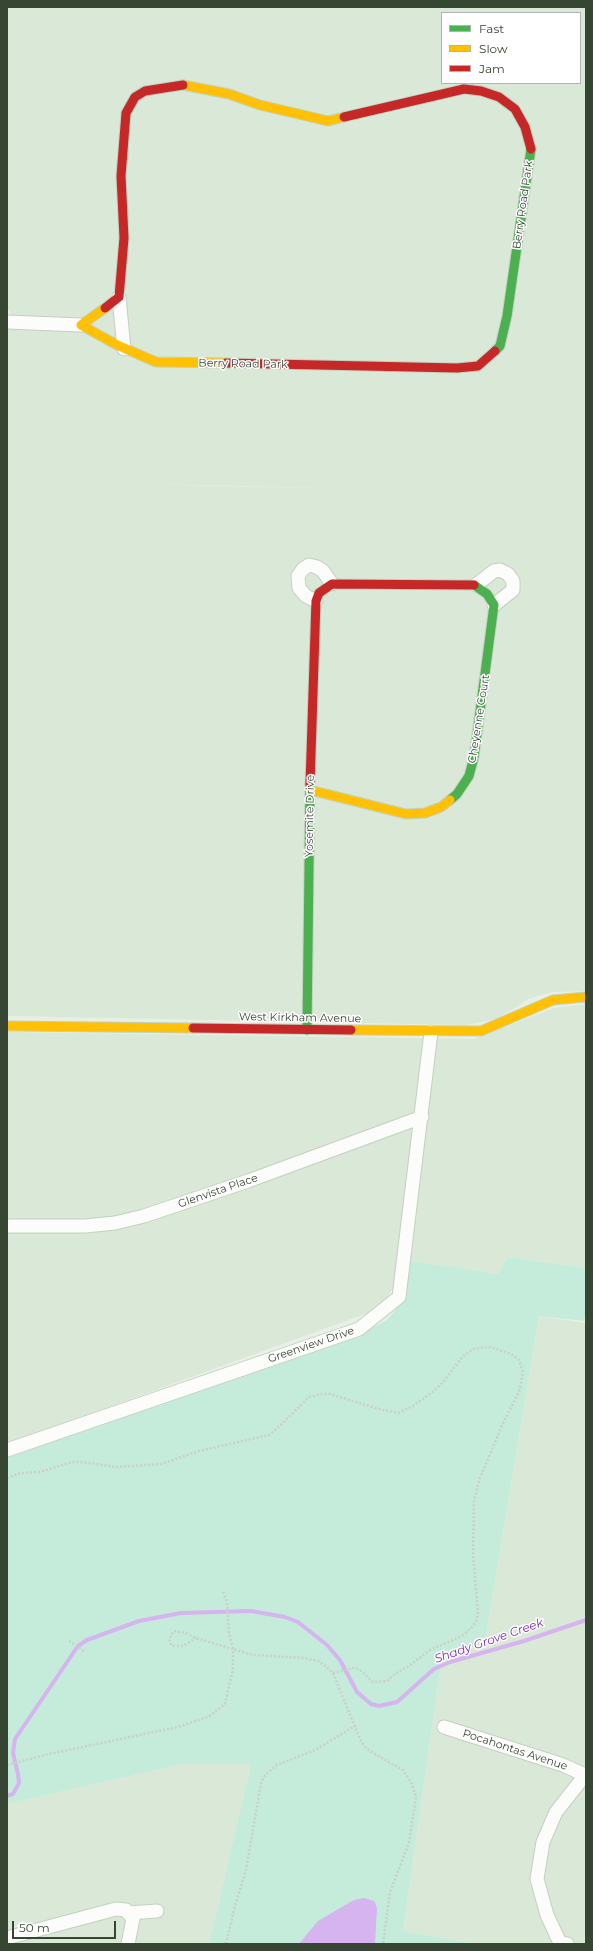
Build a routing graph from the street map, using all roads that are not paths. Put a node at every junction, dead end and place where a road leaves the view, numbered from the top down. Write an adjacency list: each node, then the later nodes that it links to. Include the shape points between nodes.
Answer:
1 (119, 297): 3 (street); 4 (street, Berry Road Park); 4 (street, Berry Road Park, via 124,238 121,176 126,113 135,97 145,91 183,85 229,94 260,105 328,121 464,89 499,97 515,109 525,127 531,151 507,316 500,346 478,366 457,368 156,362)
2 (7, 322): 3 (street, Berry Road Park)
3 (81, 325): 4 (street, Berry Road Park)
4 (124, 349)
5 (332, 584): 6 (street); 7 (street); 7 (street, via 317,567 309,565 303,569 298,576 299,588 306,596)
6 (476, 585): 8 (street, via 487,594); 8 (street, via 494,571 500,570 508,574 513,581 513,590)
7 (317, 597): 9 (street, Yosemite Drive)
8 (494, 605): 9 (street, Cheyenne Court, via 474,757 469,776 457,794 441,807 425,813 406,814)
9 (310, 790): 12 (street, Yosemite Drive)
10 (586, 997): 13 (street, West Kirkham Avenue, via 553,1000 481,1031)
11 (7, 1026): 12 (street, West Kirkham Avenue)
12 (307, 1030): 13 (street, West Kirkham Avenue)
13 (431, 1032): 14 (street, Greenview Drive)
14 (422, 1117): 15 (street, Glenvista Place, via 144,1216 115,1223 85,1226); 16 (street, Greenview Drive, via 399,1297 359,1329)
15 (7, 1226)
16 (7, 1450)
17 (444, 1727): 18 (street, Pocahontas Avenue)
18 (586, 1774): 22 (street, via 556,1812 543,1842 538,1880 547,1915)
19 (157, 1911): 20 (street)
20 (128, 1913): 21 (street, via 126,1910 116,1909); 23 (street, via 132,1919)
21 (7, 1938)
22 (563, 1943)
23 (128, 1944)

